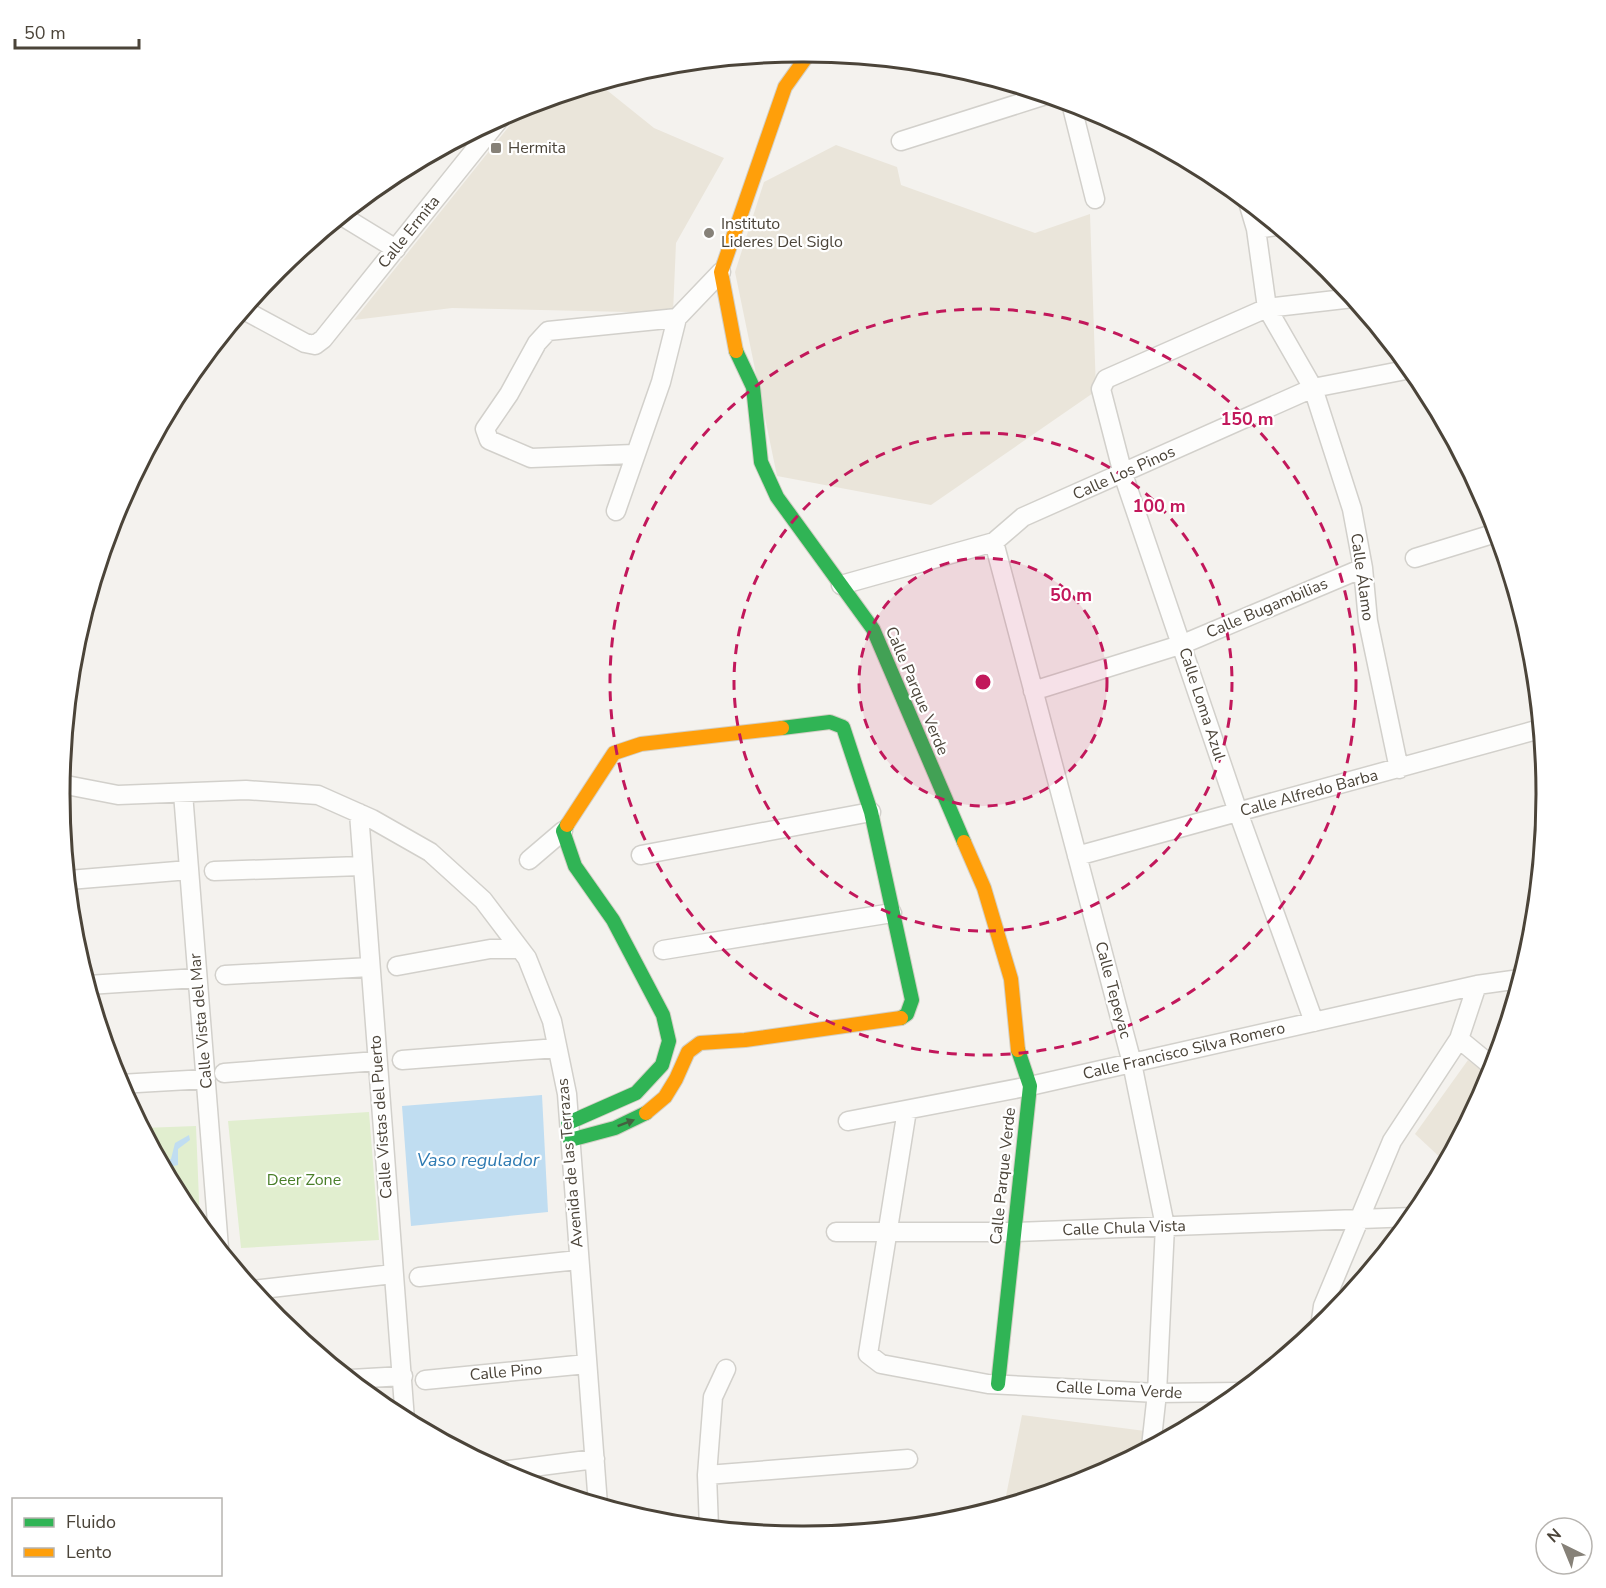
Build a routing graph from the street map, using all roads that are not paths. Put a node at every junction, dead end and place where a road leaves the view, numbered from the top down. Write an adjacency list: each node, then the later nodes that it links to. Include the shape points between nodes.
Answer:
1 (803, 62): 12 (street, Calle Parque Verde, via 785,87)
2 (1034, 99): 4 (street)
3 (1074, 113): 6 (street)
4 (901, 141)
5 (470, 142): 11 (street, Calle Ermita)
6 (1095, 198)
7 (1252, 215): 10 (street)
8 (348, 220): 11 (street)
9 (1267, 227): 10 (street)
10 (1256, 229): 14 (street)
11 (396, 249): 15 (street, Calle Ermita, via 315,345)
12 (721, 272): 16 (street); 26 (street, Calle Parque Verde, via 734,347 753,387 761,462 777,497)
13 (1343, 299): 14 (street)
14 (1267, 309): 18 (street, Calle Álamo); 20 (street, Calle Loma Azul, via 1199,336 1102,383)
15 (250, 313)
16 (677, 318): 19 (street, via 661,382); 19 (street, via 548,331 486,429 489,440 531,458)
17 (1401, 371): 18 (street, Calle Los Pinos)
18 (1313, 388): 20 (street, Calle Los Pinos); 25 (street, Calle Álamo, via 1352,509)
19 (634, 454): 21 (street)
20 (1123, 474): 23 (street, Calle Los Pinos, via 1023,517); 27 (street, Calle Loma Azul)
21 (616, 511)
22 (1488, 536): 24 (street)
23 (994, 542): 26 (street, Calle Los Pinos); 28 (street, Calle Tepeyac)
24 (1415, 558)
25 (1363, 568): 27 (street, Calle Bugambilias); 30 (street, Calle Álamo, via 1368,621)
26 (841, 585): 64 (street, Calle Parque Verde, via 873,629 984,888 1011,980 1019,1059)
27 (1183, 644): 28 (street, Calle Bugambilias); 34 (street, Calle Loma Azul)
28 (1033, 691): 38 (street, Calle Tepeyac)
29 (1532, 731): 30 (street, Calle Alfredo Barba)
30 (1399, 769): 34 (street, Calle Alfredo Barba)
31 (70, 786): 32 (street, Avenida de las Terrazas, via 118,795)
32 (183, 793): 35 (street, Avenida de las Terrazas, via 246,790 318,795); 41 (street, Calle Vista del Mar)
33 (871, 812): 36 (street, via 848,737 843,727 831,722 641,744 614,753); 37 (street); 44 (street)
34 (1238, 812): 38 (street, Calle Alfredo Barba); 54 (street, Calle Loma Azul)
35 (359, 813): 40 (street, Calle Vistas del Puerto); 45 (street, Avenida de las Terrazas, via 430,852 483,900)
36 (563, 831): 39 (street); 67 (street, via 575,866 613,920 663,1015 669,1041 662,1065 636,1092)
37 (641, 855)
38 (1077, 856): 60 (street, Calle Tepeyac)
39 (529, 860)
40 (361, 866): 42 (street); 48 (street, Calle Vistas del Puerto)
41 (189, 870): 43 (street); 50 (street, Calle Vista del Mar)
42 (214, 871)
43 (76, 879)
44 (892, 913): 46 (street); 67 (street, one-way to 44, via 624,1125 651,1113 675,1083 693,1046 701,1042 742,1041 898,1020 908,1014 912,1000)
45 (520, 949): 47 (street, via 490,949); 56 (street, Avenida de las Terrazas, via 552,1021)
46 (663, 950)
47 (397, 966)
48 (370, 967): 49 (street); 58 (street, Calle Vistas del Puerto)
49 (225, 975)
50 (197, 978): 52 (street); 62 (street, Calle Vista del Mar)
51 (1512, 980): 53 (street, Calle Francisco Silva Romero)
52 (95, 985)
53 (1477, 986): 54 (street, Calle Francisco Silva Romero); 55 (street)
54 (1314, 1022): 60 (street, Calle Francisco Silva Romero)
55 (1459, 1039): 59 (street); 69 (street, via 1392,1141)
56 (557, 1048): 57 (street); 67 (street, Avenida de las Terrazas, via 567,1094)
57 (402, 1060)
58 (377, 1061): 61 (street); 76 (street, Calle Vistas del Puerto)
59 (1485, 1061)
60 (1132, 1063): 64 (street, Calle Francisco Silva Romero); 70 (street, Calle Tepeyac)
61 (224, 1073)
62 (206, 1078): 63 (street); 74 (street, Calle Vista del Mar)
63 (130, 1083)
64 (1030, 1086): 65 (street, Calle Francisco Silva Romero); 73 (street, Calle Parque Verde)
65 (907, 1110): 66 (street, Calle Francisco Silva Romero); 72 (street)
66 (848, 1121)
67 (569, 1132): 75 (street, Avenida de las Terrazas)
68 (1400, 1217): 69 (street, Calle Chula Vista)
69 (1358, 1219): 70 (street, Calle Chula Vista); 79 (street)
70 (1165, 1226): 73 (street, Calle Chula Vista); 87 (street, Calle Tepeyac)
71 (836, 1232): 72 (street, Calle Chula Vista)
72 (886, 1232): 73 (street, Calle Chula Vista); 85 (street, Calle Loma Verde, via 868,1354 881,1364)
73 (1014, 1232): 85 (street, Calle Parque Verde)
74 (218, 1234)
75 (578, 1260): 77 (street); 80 (street, Avenida de las Terrazas)
76 (393, 1274): 78 (street); 82 (street, Calle Vistas del Puerto)
77 (419, 1277)
78 (263, 1289)
79 (1322, 1311)
80 (587, 1364): 84 (street, Calle Pino); 90 (street, Avenida de las Terrazas)
81 (726, 1369): 93 (street, via 712,1397)
82 (403, 1376): 83 (street); 88 (street, Calle Vistas del Puerto)
83 (362, 1378)
84 (425, 1380)
85 (998, 1384): 87 (street, Calle Loma Verde)
86 (1225, 1392): 87 (street, Calle Loma Verde)
87 (1157, 1393): 89 (street, Calle Tepeyac)
88 (404, 1408)
89 (1151, 1438)
90 (595, 1459): 92 (street); 94 (street, Avenida de las Terrazas)
91 (908, 1459): 93 (street)
92 (518, 1469)
93 (707, 1475): 95 (street)
94 (598, 1497)
95 (709, 1520)

